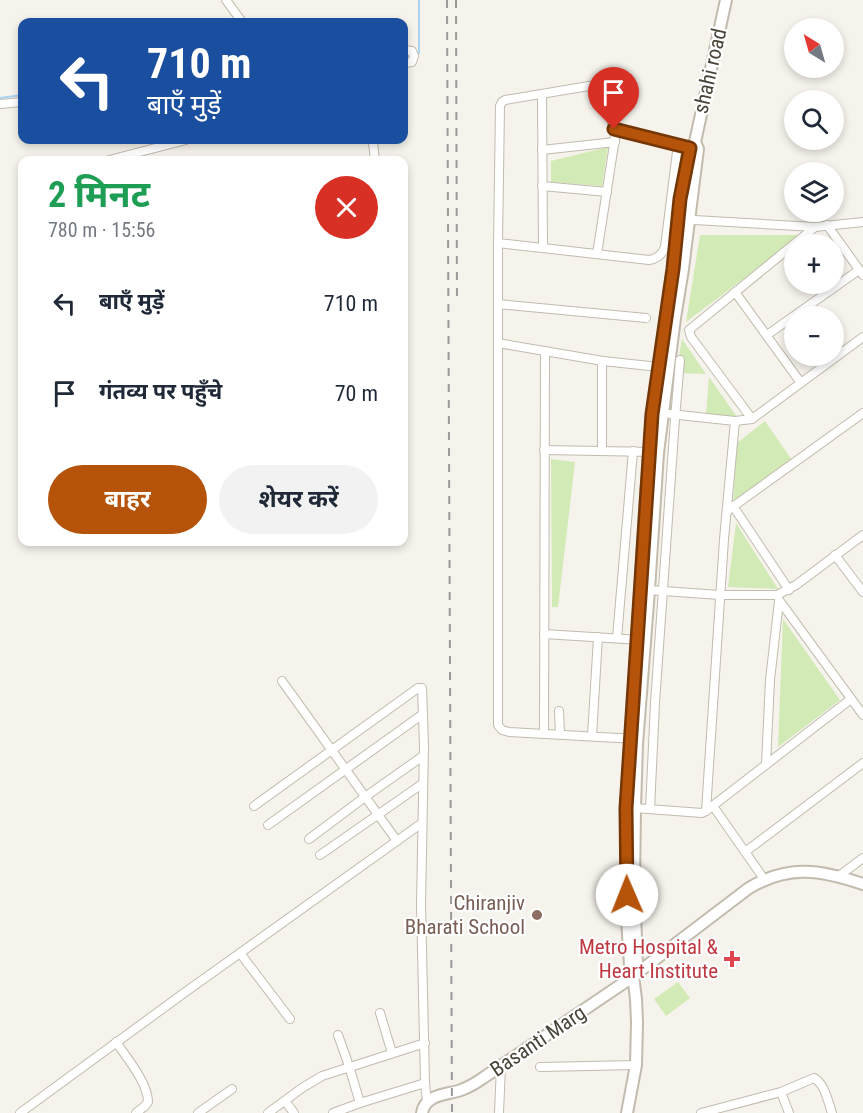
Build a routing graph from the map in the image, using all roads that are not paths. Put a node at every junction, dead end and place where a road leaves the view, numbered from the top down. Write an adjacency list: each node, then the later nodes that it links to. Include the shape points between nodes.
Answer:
1 (225, 0): 3 (street)
2 (726, 0): 13 (street, shahi road)
3 (239, 18)
4 (408, 50): 5 (street, via 414,54)
5 (408, 62)
6 (542, 94): 9 (street, via 601,84 606,90); 14 (street); 22 (street, via 500,104)
7 (18, 102): 8 (street)
8 (0, 104)
9 (614, 129): 10 (street); 12 (street)
10 (615, 142): 14 (street); 17 (street)
11 (171, 144): 15 (street)
12 (678, 144): 13 (street); 24 (street, via 663,253 649,260)
13 (694, 146): 18 (street, shahi road)
14 (542, 150): 16 (street)
15 (124, 156)
16 (542, 186): 17 (street); 23 (street)
17 (607, 192): 24 (street)
18 (683, 219): 21 (street); 35 (street); 37 (street, via 683,269)
19 (863, 222): 20 (street)
20 (827, 225): 21 (street); 25 (street)
21 (815, 226): 26 (street)
22 (498, 243): 23 (street); 27 (street)
23 (543, 248): 24 (street)
24 (597, 254)
25 (861, 272): 29 (street)
26 (735, 292): 29 (street); 40 (street, via 692,327 689,334)
27 (498, 304): 28 (street); 31 (street)
28 (646, 318)
29 (767, 335): 36 (street)
30 (863, 337): 36 (street)
31 (498, 343): 32 (street); 64 (street, via 498,721 505,732)
32 (545, 351): 34 (street); 42 (street)
33 (680, 360): 39 (street)
34 (602, 361): 35 (street); 43 (street)
35 (659, 367): 37 (street)
36 (801, 383): 40 (street)
37 (657, 412): 39 (street); 45 (street)
38 (863, 412): 46 (street)
39 (675, 415): 41 (street); 50 (street)
40 (752, 418): 41 (street)
41 (735, 421): 46 (street)
42 (544, 450): 43 (street); 55 (street)
43 (602, 451): 44 (street)
44 (633, 451): 45 (street); 57 (street)
45 (654, 452): 49 (street); 58 (street)
46 (730, 509): 51 (street); 53 (street)
47 (863, 535): 48 (street)
48 (835, 555): 51 (street); 52 (street)
49 (649, 590): 50 (street); 58 (street)
50 (664, 590): 53 (street); 78 (street)
51 (789, 590): 54 (street)
52 (863, 592)
53 (720, 594): 54 (street); 77 (street)
54 (778, 598): 60 (street); 71 (street)
55 (544, 634): 56 (street); 64 (street)
56 (598, 637): 57 (street); 66 (street)
57 (617, 638): 58 (street)
58 (641, 640): 67 (street)
59 (282, 681): 68 (street)
60 (851, 699): 63 (street); 71 (street)
61 (559, 711): 65 (street)
62 (423, 714): 68 (street, via 420,687); 69 (street); 72 (street)
63 (863, 715)
64 (544, 733): 65 (street)
65 (560, 734): 66 (street)
66 (591, 736): 67 (street)
67 (634, 739): 76 (street); 91 (street, via 626,808)
68 (332, 749): 72 (street); 75 (street)
69 (423, 756): 73 (street); 74 (street)
70 (863, 763): 84 (street)
71 (766, 764): 77 (street)
72 (346, 769): 74 (street); 81 (street)
73 (422, 784): 79 (street); 80 (street)
74 (365, 797): 79 (street); 82 (street)
75 (254, 806)
76 (635, 808): 78 (street); 91 (street, via 637,965)
77 (709, 808): 78 (street, via 702,813); 84 (street)
78 (650, 809)
79 (377, 814): 83 (street); 85 (street)
80 (422, 823): 83 (street); 96 (street)
81 (268, 825)
82 (309, 839)
83 (396, 841): 90 (street)
84 (746, 852): 88 (street)
85 (320, 855)
86 (863, 858): 87 (street)
87 (838, 876): 88 (street, Basanti Marg, via 794,871); 89 (street, Basanti Marg)
88 (764, 879): 91 (street, Basanti Marg)
89 (863, 884)
90 (240, 953): 93 (street); 95 (street)
91 (633, 975): 98 (street); 100 (street, Basanti Marg)
92 (380, 1012): 97 (street)
93 (290, 1019)
94 (338, 1035): 99 (street)
95 (116, 1042): 109 (street); 110 (street, via 147,1092 148,1102)
96 (425, 1043): 97 (street); 102 (street)
97 (392, 1053): 99 (street)
98 (636, 1065): 101 (street); 116 (street)
99 (350, 1066): 105 (street, via 322,1076); 106 (street)
100 (501, 1066): 107 (street, Basanti Marg, via 459,1091); 115 (street)
101 (540, 1067)
102 (425, 1083): 106 (street); 107 (street)
103 (232, 1089): 108 (street)
104 (781, 1092): 117 (street); 118 (street); 119 (street, via 810,1078 817,1079)
105 (285, 1101): 111 (street); 112 (street)
106 (360, 1102): 113 (street)
107 (427, 1102): 114 (street)
108 (204, 1112)
109 (20, 1113)
110 (136, 1113)
111 (268, 1113)
112 (294, 1113)
113 (333, 1113)
114 (422, 1113)
115 (499, 1113)
116 (627, 1113)
117 (701, 1113)
118 (789, 1113)
119 (832, 1113)

